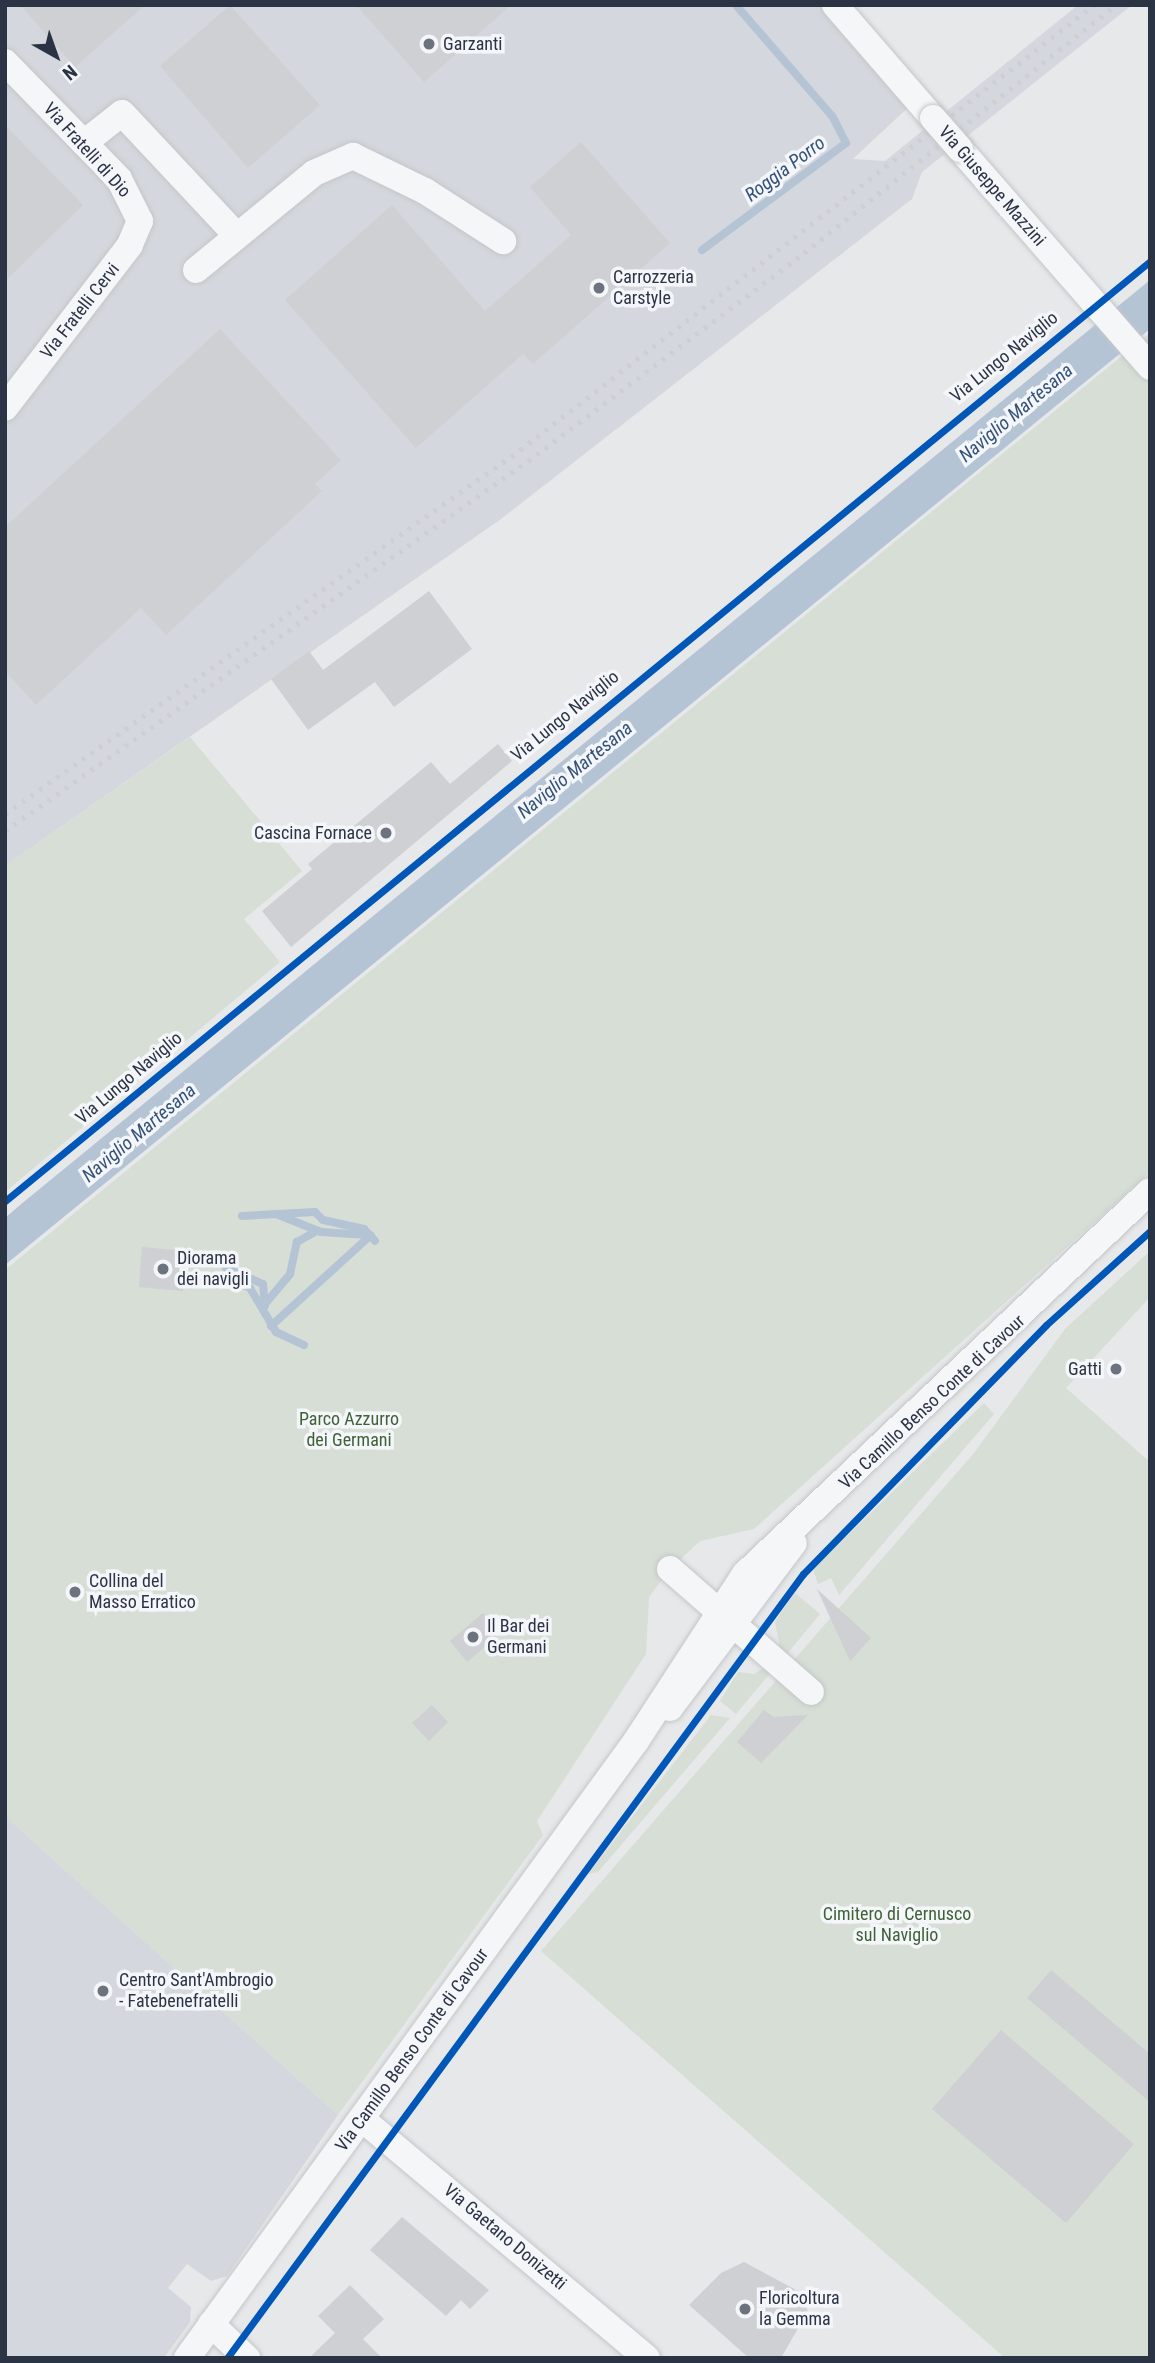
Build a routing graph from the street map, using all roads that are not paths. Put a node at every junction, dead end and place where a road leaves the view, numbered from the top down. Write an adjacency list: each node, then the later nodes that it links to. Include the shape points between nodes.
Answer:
1 (835, 5): 8 (street, Via Giuseppe Mazzini, bridge)
2 (5, 62): 3 (street, Via Fratelli di Dio)
3 (84, 143): 4 (street, Via Fratelli di Dio); 5 (street, via 122,113)
4 (137, 208): 9 (street, Via Fratelli Cervi, via 130,245)
5 (236, 235): 6 (street, via 314,173 353,156 425,191); 7 (street)
6 (503, 241)
7 (196, 270)
8 (1150, 367)
9 (5, 408)
10 (1150, 1191): 12 (street, Via Camillo Benso Conte di Cavour, via 1076,1258)
11 (1150, 1209): 12 (street, Via Camillo Benso Conte di Cavour)
12 (1052, 1289): 14 (street, Via Camillo Benso Conte di Cavour, via 745,1574)
13 (670, 1569): 14 (street)
14 (726, 1618): 15 (street); 16 (street, Via Camillo Benso Conte di Cavour)
15 (811, 1692)
16 (362, 2119): 17 (street, Via Camillo Benso Conte di Cavour); 20 (street, Via Gaetano Donizetti)
17 (211, 2324): 18 (street, Via Camillo Benso Conte di Cavour); 19 (street)
18 (187, 2358)
19 (247, 2358)
20 (647, 2358)

